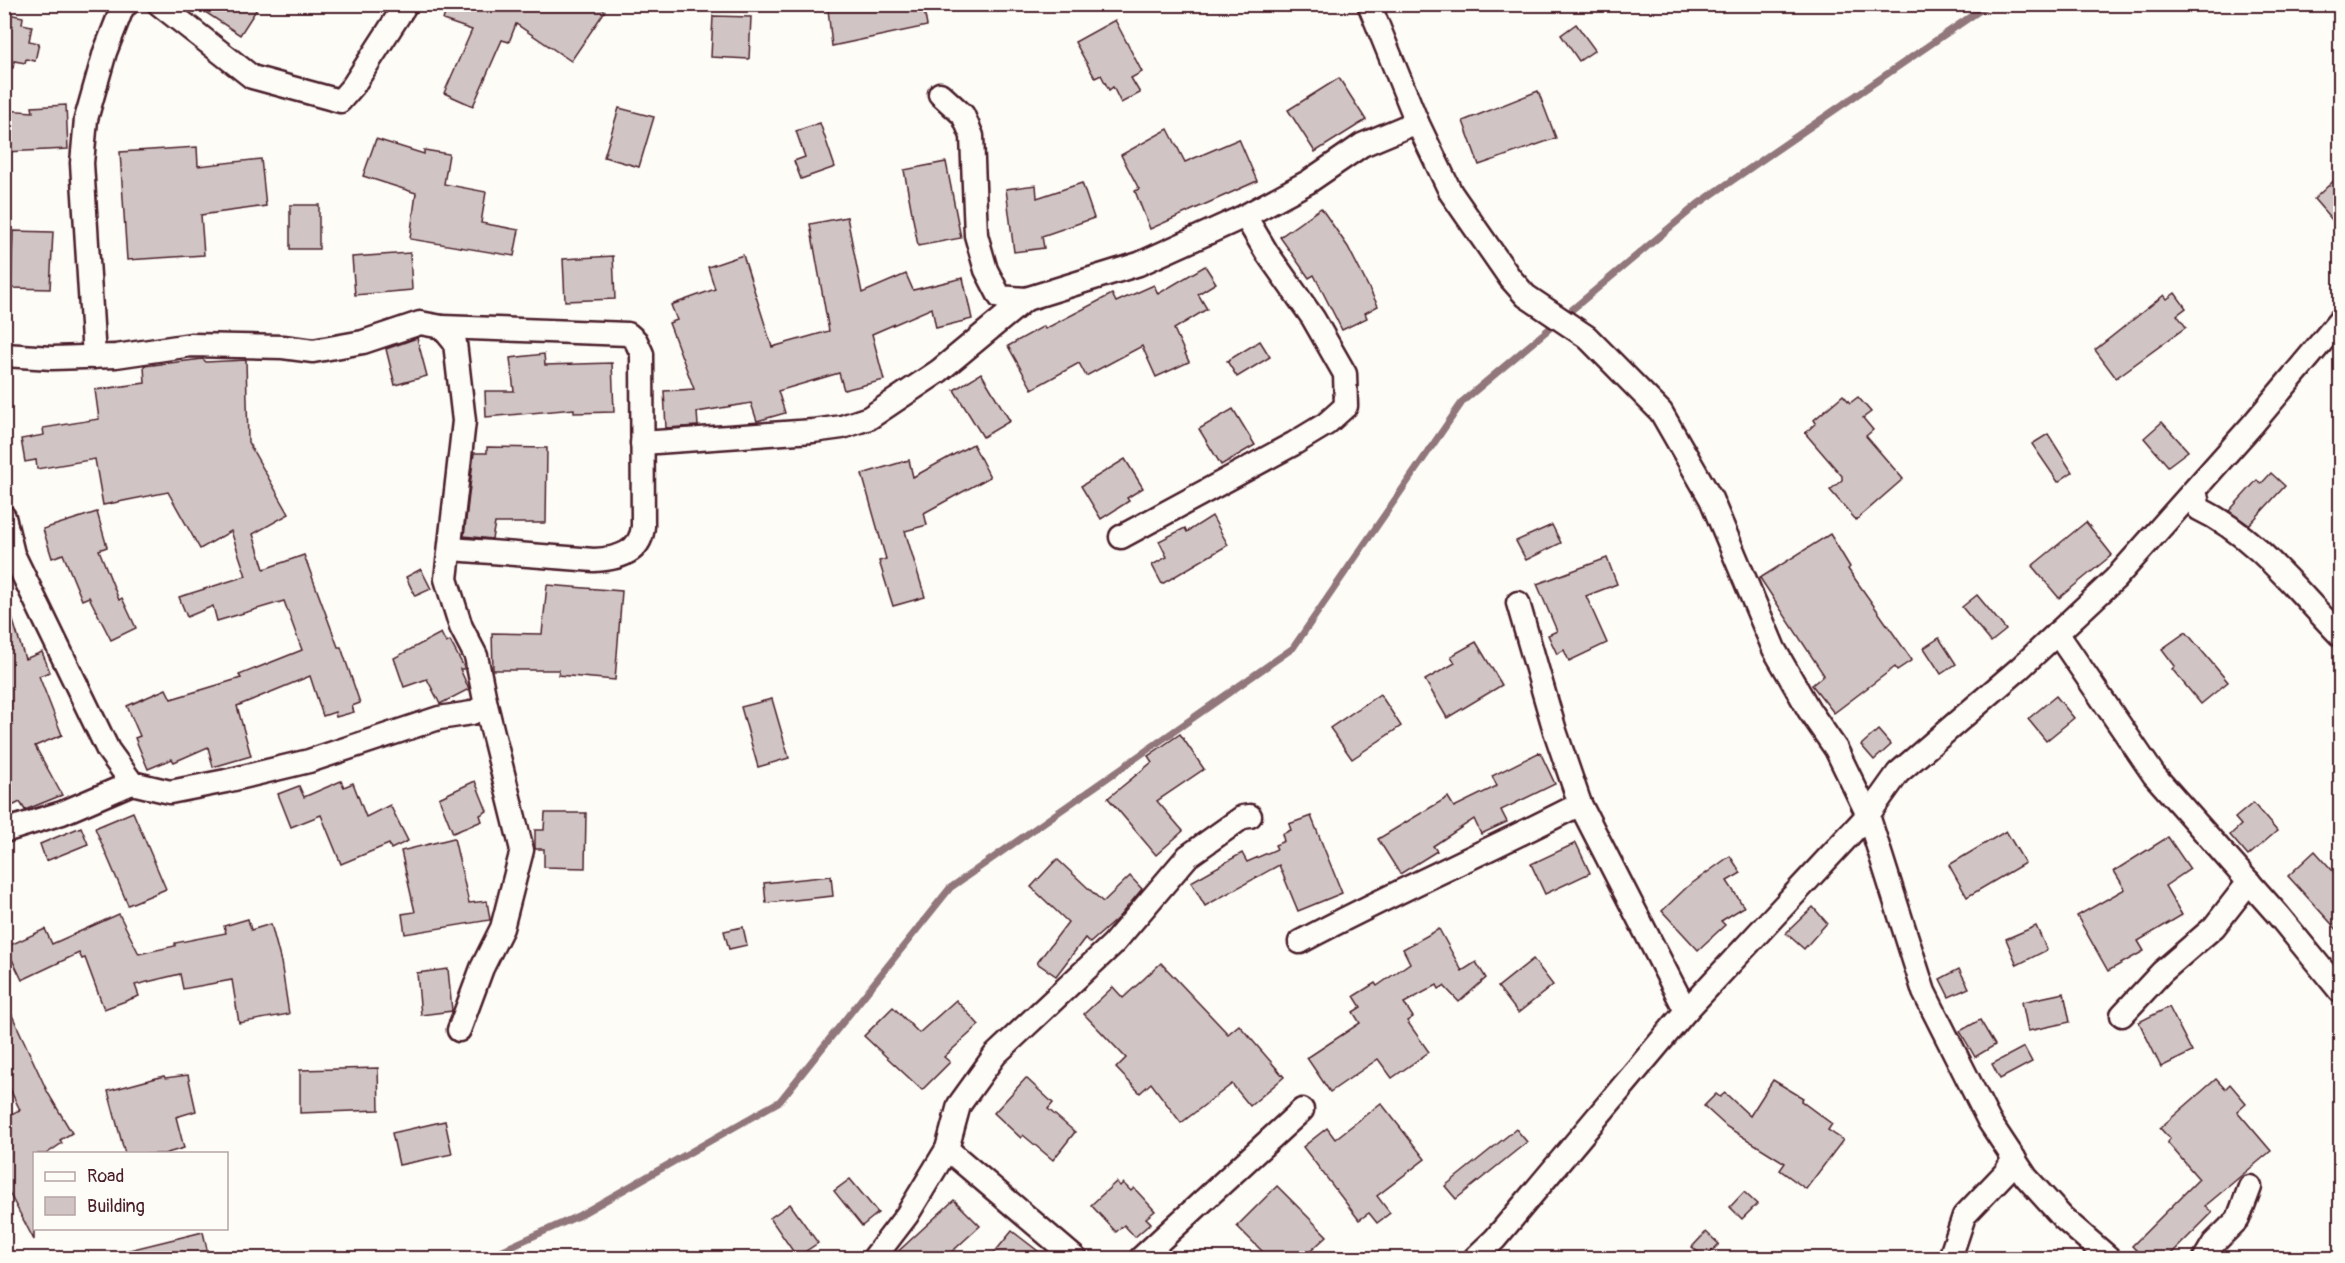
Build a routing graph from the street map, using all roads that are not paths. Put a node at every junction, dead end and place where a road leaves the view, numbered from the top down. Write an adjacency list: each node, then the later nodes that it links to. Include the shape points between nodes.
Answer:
1 (127, 4): 12 (street, via 123,6 86,119 82,163)
2 (159, 4): 3 (street, via 252,77 339,101)
3 (406, 4)
4 (1369, 4): 6 (street)
5 (940, 94): 8 (street, via 963,115 972,136 976,235 986,270 1000,297)
6 (1417, 122): 7 (street, via 1362,144 1308,182); 24 (street, via 1451,193 1510,278 1526,296 1587,337 1661,412 1711,499 1774,649 1836,749)
7 (1245, 216): 8 (street, via 1138,264); 16 (street, via 1345,374 1346,406 1293,444)
8 (1026, 298): 13 (street, via 939,372 869,418 842,427)
9 (2340, 320): 14 (street)
10 (442, 327): 12 (street, via 420,322 363,342 313,351 192,345); 13 (street, via 628,334 642,354); 17 (street, via 455,343 465,421)
11 (4, 355): 12 (street)
12 (94, 357)
13 (642, 443): 17 (street, via 642,536 629,553 594,560)
14 (2195, 490): 19 (street, via 2115,579); 20 (street, via 2199,509 2215,516 2254,546)
15 (4, 517): 22 (street, via 13,554 108,750)
16 (1121, 537)
17 (451, 549): 21 (street, via 446,579 460,627 476,656)
18 (1518, 603): 23 (street)
19 (2058, 633): 24 (street, via 1898,773); 27 (street, via 2154,775)
20 (2340, 635)
21 (486, 705): 22 (street, via 472,713 439,718 309,761 226,781 170,792); 32 (street, via 522,850 502,928)
22 (132, 783): 26 (street, via 62,813)
23 (1580, 804): 28 (street); 30 (street)
24 (1868, 815): 30 (street); 35 (street, via 1924,992 1989,1121)
25 (1250, 816): 34 (street, via 1242,817 1188,856 1113,944 995,1055 959,1105)
26 (4, 831)
27 (2249, 882): 29 (street); 31 (street, via 2214,927 2162,972)
28 (1300, 942)
29 (2340, 991)
30 (1686, 1011): 40 (street)
31 (2122, 1015)
32 (459, 1030)
33 (1302, 1110): 39 (street)
34 (947, 1149): 37 (street, via 907,1215); 38 (street)
35 (2014, 1158): 41 (street, via 2006,1172 1964,1216); 42 (street, via 2063,1218)
36 (2250, 1187): 43 (street, via 2238,1219)
37 (874, 1258)
38 (1075, 1258)
39 (1141, 1258)
40 (1475, 1258)
41 (1950, 1258)
42 (2109, 1258)
43 (2205, 1258)

